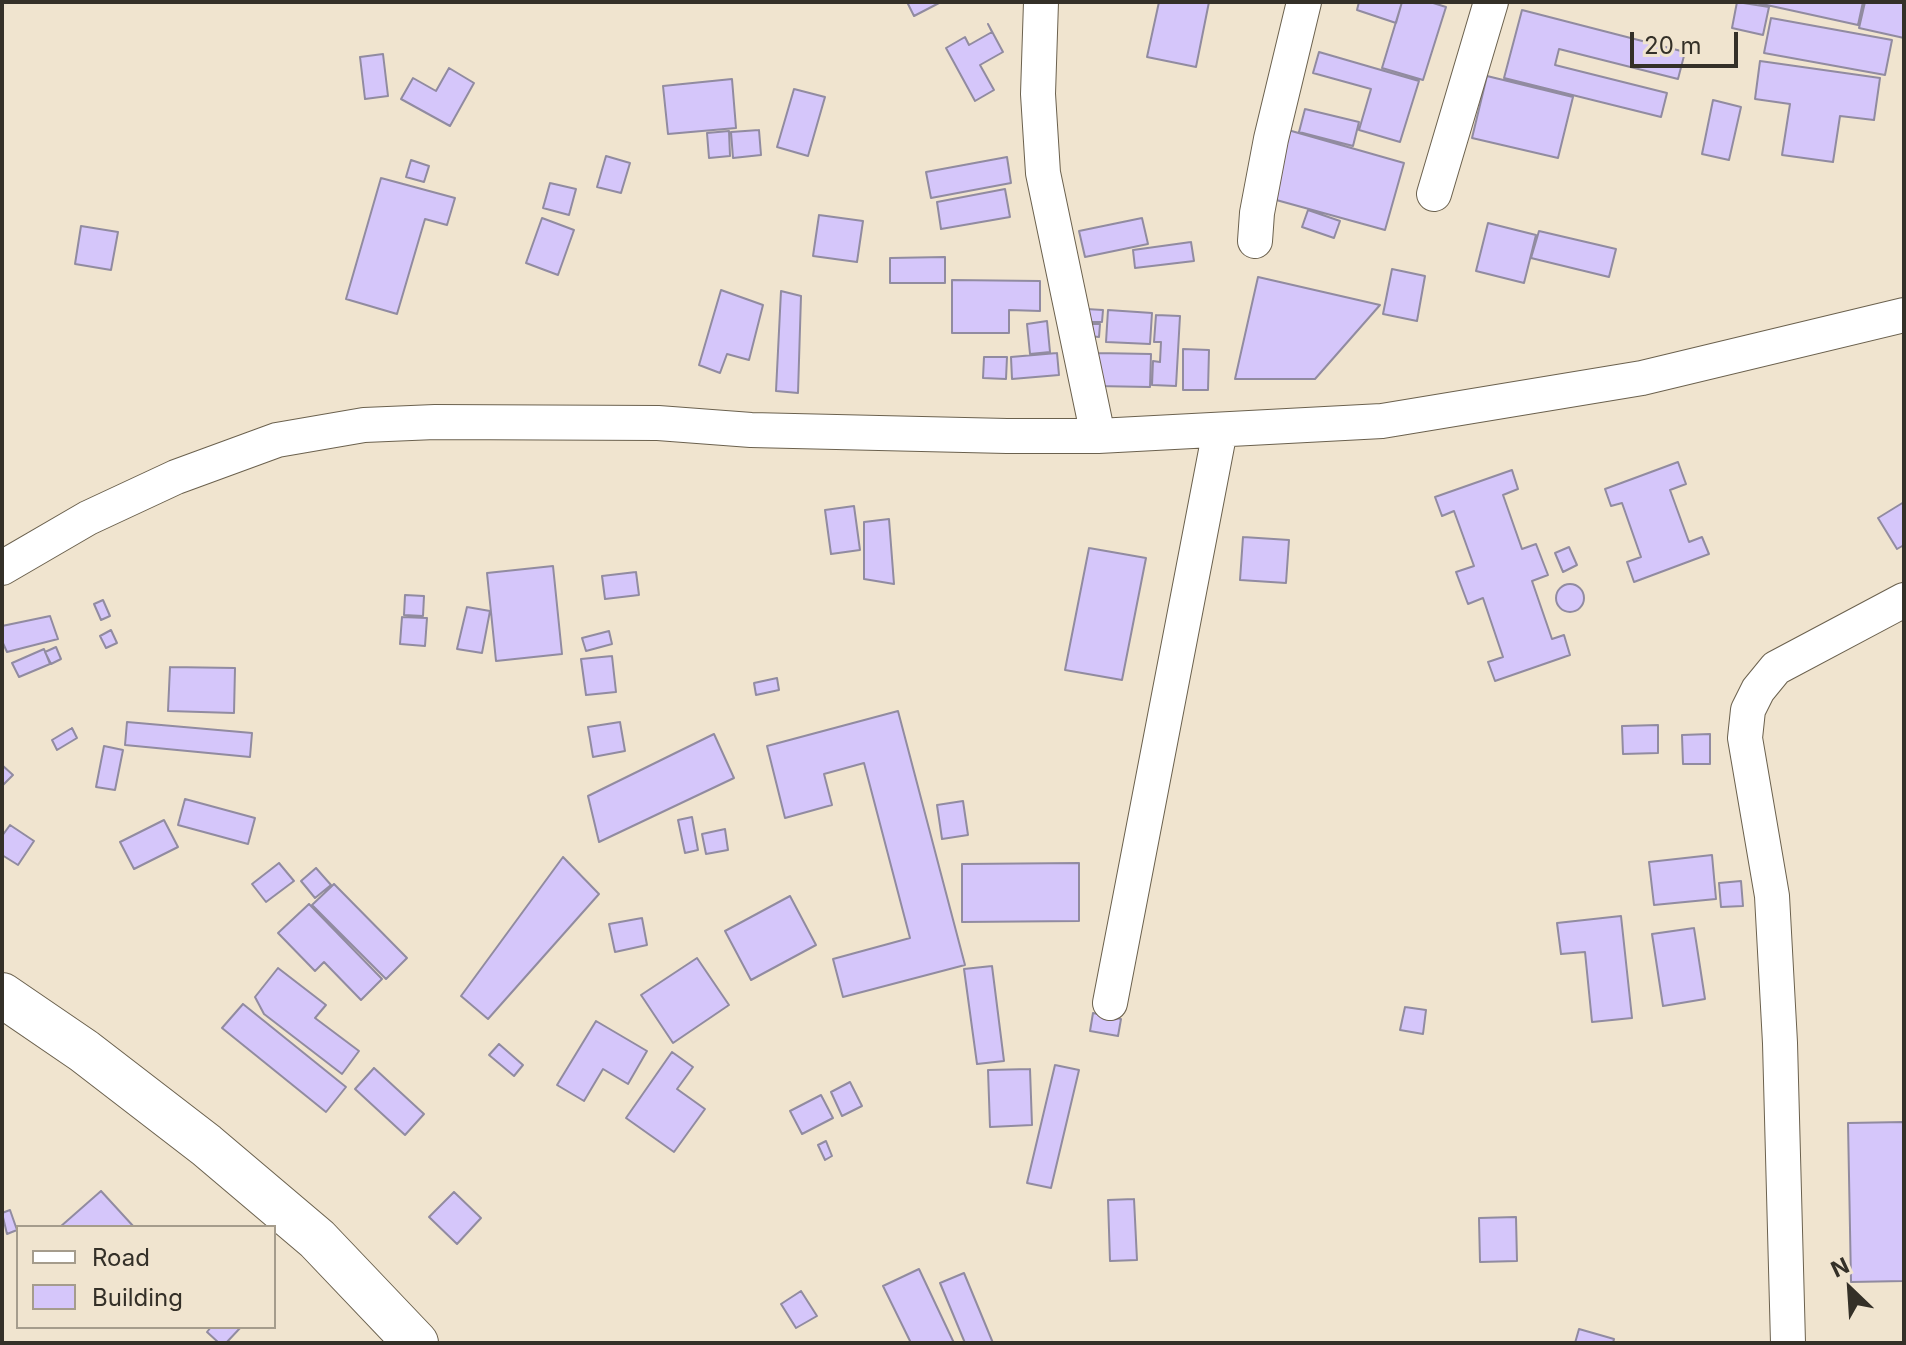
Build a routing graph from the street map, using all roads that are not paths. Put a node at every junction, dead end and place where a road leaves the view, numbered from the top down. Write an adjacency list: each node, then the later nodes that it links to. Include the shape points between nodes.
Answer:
1 (1041, 2): 8 (street, via 1038,94 1043,173)
2 (1304, 2): 5 (street, via 1271,139)
3 (1491, 2): 4 (street)
4 (1434, 194)
5 (1255, 241)
6 (1904, 315): 7 (street, via 1598,386 1382,421)
7 (1220, 430): 8 (street); 12 (street)
8 (1098, 436): 9 (street, via 751,430 658,423 364,425 277,440 176,477 88,518)
9 (2, 568)
10 (1904, 600): 14 (street, via 1776,668 1748,710 1745,738 1772,896)
11 (2, 995): 13 (main road, via 217,1154 317,1239)
12 (1110, 1003)
13 (416, 1343)
14 (1788, 1343)

